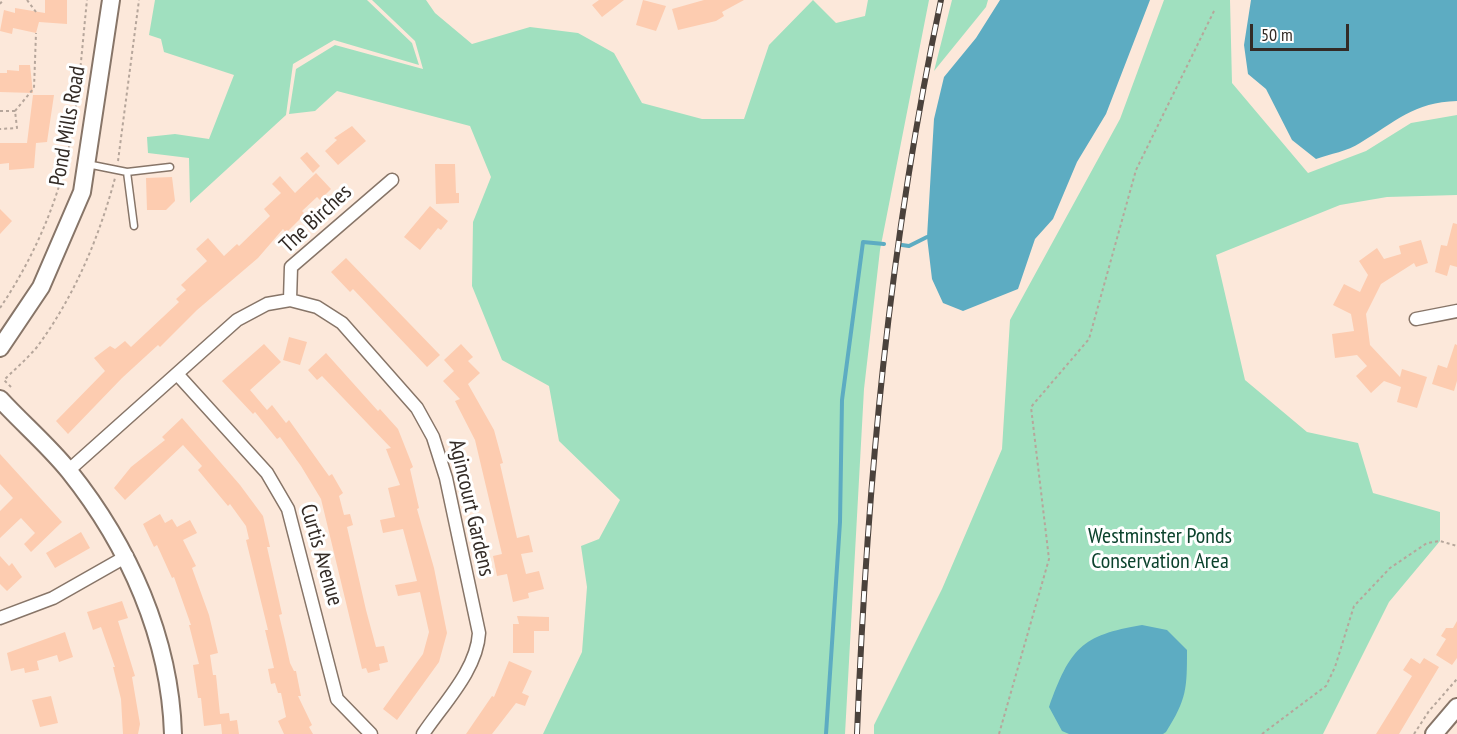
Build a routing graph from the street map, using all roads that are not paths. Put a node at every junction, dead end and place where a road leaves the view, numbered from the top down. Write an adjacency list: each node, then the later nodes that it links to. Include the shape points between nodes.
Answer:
1 (111, 0): 2 (street, Pond Mills Road)
2 (86, 164): 4 (lane); 10 (street, Pond Mills Road, via 82,192 41,286)
3 (170, 167): 4 (lane)
4 (127, 172): 6 (lane)
5 (392, 180): 7 (street, The Birches, via 291,267)
6 (134, 226)
7 (290, 300): 11 (street, Agincourt Gardens, via 267,304 237,320); 19 (street, Agincourt Gardens, via 317,307 342,323 417,408 434,437 479,633 478,648 470,665)
8 (1457, 312): 9 (street)
9 (1416, 319)
10 (0, 348)
11 (178, 375): 13 (street, Agincourt Gardens); 18 (street, Curtis Avenue, via 267,473 288,509 337,699)
12 (8, 396): 13 (street)
13 (69, 470): 14 (street)
14 (127, 556): 15 (street, via 53,598); 17 (street, via 156,634 172,703)
15 (0, 618)
16 (1457, 707): 20 (street)
17 (173, 734)
18 (371, 734)
19 (423, 734)
20 (1434, 734)

